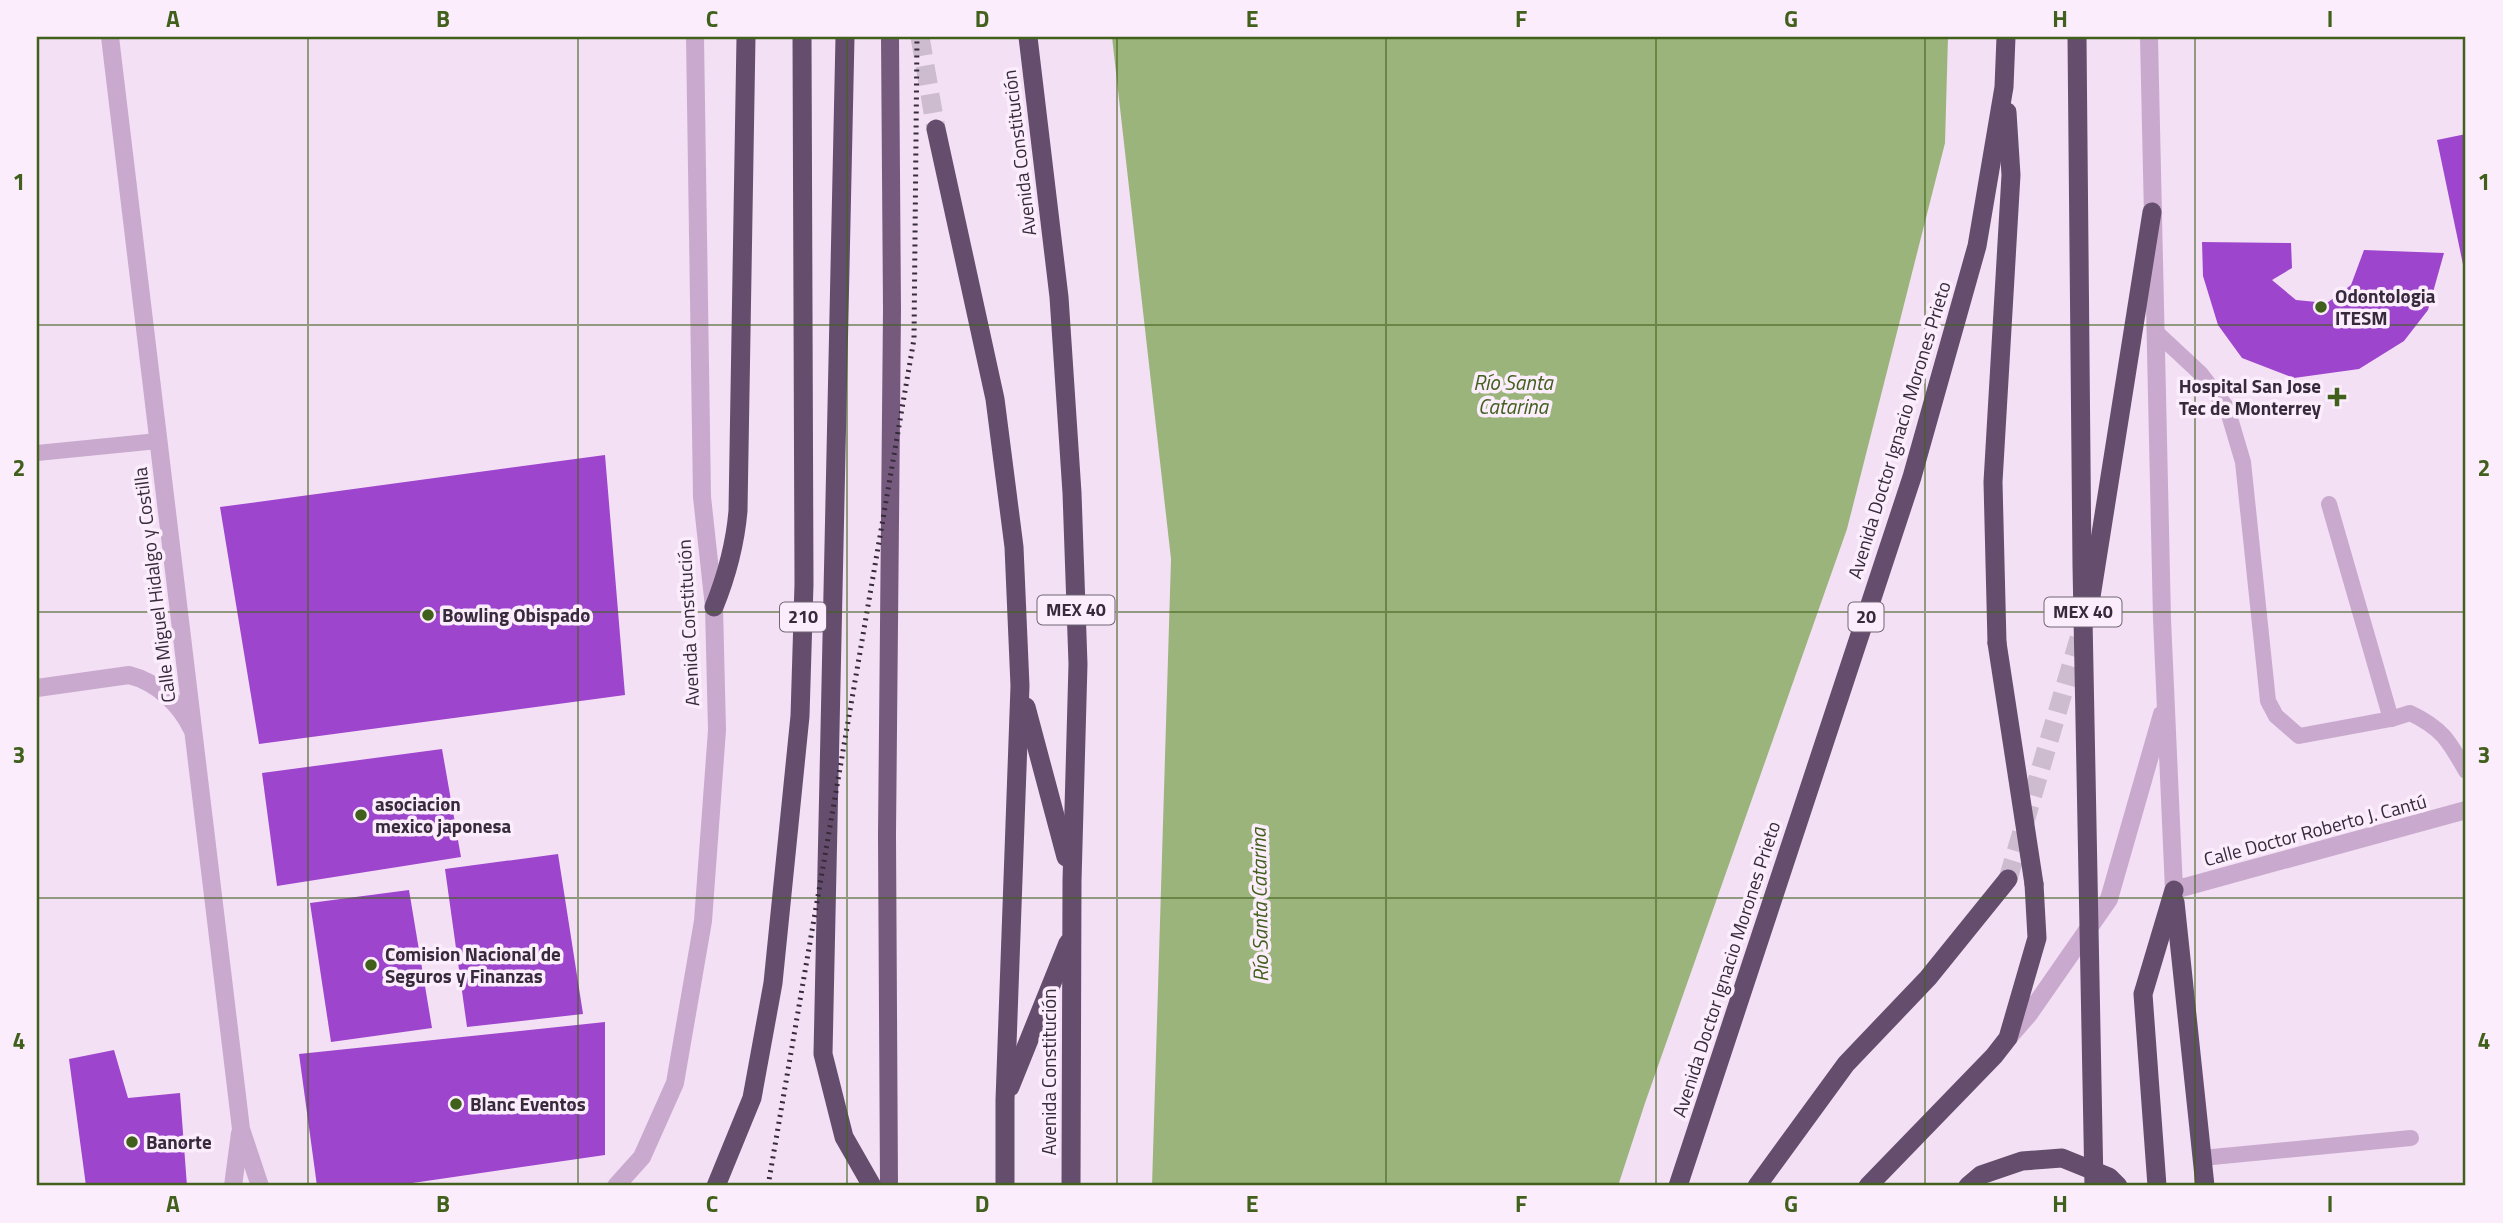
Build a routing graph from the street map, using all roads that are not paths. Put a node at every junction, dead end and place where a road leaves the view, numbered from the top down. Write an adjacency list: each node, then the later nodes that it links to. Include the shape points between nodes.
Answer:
1 (110, 37): 15 (street, Calle Miguel Hidalgo y Costilla)
2 (695, 37): 19 (street, Avenida Constitución, via 702,497)
3 (746, 37): 19 (highway, via 738,511 727,575)
4 (802, 37): 40 (highway, 210, via 804,584 800,716 773,983 752,1098)
5 (845, 37): 41 (highway, via 823,1054 844,1137)
6 (890, 37): 33 (main road)
7 (1028, 37): 28 (highway, Avenida Constitución / MEX 40, via 1059,297 1072,493 1078,664)
8 (2006, 37): 11 (highway, Avenida Doctor Ignacio Morones Prieto / 20)
9 (2077, 37): 49 (highway, MEX 40, bridge)
10 (2149, 37): 13 (street)
11 (2004, 87): 31 (highway, bridge, via 2011,175 1993,482 1997,643 2034,884 2037,938); 45 (highway, Avenida Doctor Ignacio Morones Prieto / 20, via 1978,246 1912,477)
12 (936, 128): 20 (highway, Avenida Constitución / MEX 40, via 995,399 1014,547)
13 (2152, 212): 14 (street); 18 (highway)
14 (2156, 332): 22 (street); 23 (lane, via 2200,373 2227,408 2242,461 2268,701 2276,716 2300,736)
15 (158, 441): 16 (lane); 24 (street, Calle Miguel Hidalgo y Costilla)
16 (37, 453)
17 (2329, 504): 23 (lane)
18 (2090, 603)
19 (714, 607): 39 (street, Avenida Constitución, via 717,730 703,921 675,1083 642,1157)
20 (1020, 686): 28 (highway); 32 (highway, Avenida Constitución / MEX 40)
21 (37, 688): 24 (street, via 129,675 140,678 183,710)
22 (2166, 697): 29 (street); 31 (street, via 2109,899)
23 (2391, 719): 25 (lane, via 2410,713 2428,722 2448,739)
24 (193, 732): 34 (street, Calle Miguel Hidalgo y Costilla)
25 (2466, 771)
26 (2466, 810): 29 (street, Calle Doctor Roberto J. Cantú)
27 (2008, 879): 46 (highway, via 1928,978 1846,1064)
28 (1072, 880): 30 (highway, Avenida Constitución / MEX 40)
29 (2174, 890): 36 (highway); 51 (highway, via 2143,994)
30 (1072, 932): 32 (highway); 44 (highway, Avenida Constitución / MEX 40)
31 (2008, 1038): 47 (highway)
32 (1005, 1100): 43 (highway, Avenida Constitución / MEX 40)
33 (890, 1113): 41 (main road); 42 (main road)
34 (241, 1129): 37 (street); 38 (street)
35 (2411, 1138): 36 (lane)
36 (2202, 1158): 52 (highway)
37 (233, 1186)
38 (260, 1186)
39 (616, 1186)
40 (716, 1186)
41 (874, 1186)
42 (889, 1186)
43 (1004, 1186)
44 (1071, 1186)
45 (1678, 1186)
46 (1757, 1186)
47 (1868, 1186)
48 (1968, 1186): 50 (highway, via 1981,1175 2022,1161 2062,1158 2109,1177)
49 (2094, 1186)
50 (2118, 1186)
51 (2157, 1186)
52 (2205, 1186)

